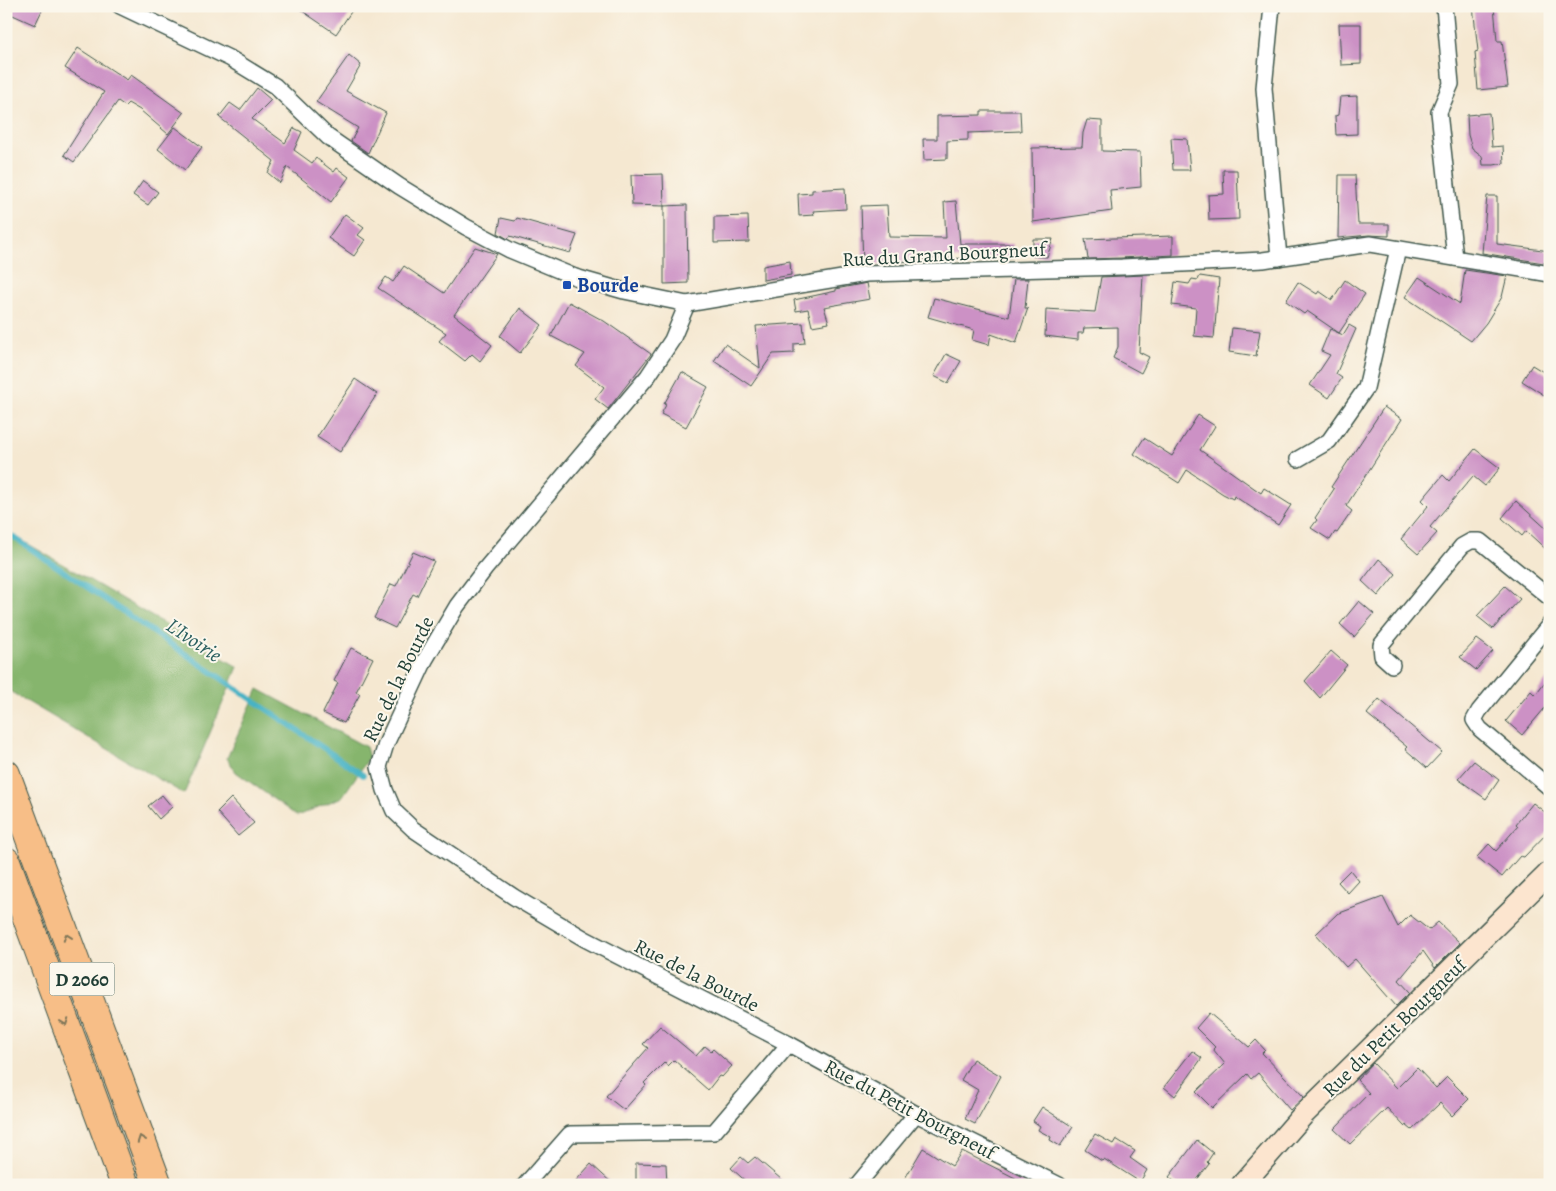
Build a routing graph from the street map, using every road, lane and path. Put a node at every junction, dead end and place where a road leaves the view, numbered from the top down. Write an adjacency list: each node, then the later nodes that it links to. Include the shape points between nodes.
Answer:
1 (120, 6): 8 (street, Rue du Grand Bourgneuf, via 231,59 275,86 328,137 350,153 483,236 575,277)
2 (1272, 6): 5 (street, via 1264,88)
3 (1444, 6): 6 (street, via 1451,84 1439,112)
4 (1398, 249): 5 (street, Rue du Grand Bourgneuf, via 1370,244); 6 (street, Rue du Grand Bourgneuf); 9 (street, via 1366,388 1329,441)
5 (1279, 258): 8 (street, Rue du Grand Bourgneuf, via 1122,267 866,274)
6 (1455, 258): 7 (street, Rue du Grand Bourgneuf)
7 (1550, 274)
8 (687, 304): 17 (street, Rue de la Bourde, via 672,340 648,376 457,606 425,660 386,744 380,767 394,811 413,829 461,863 584,939)
9 (1298, 459)
10 (1550, 598): 12 (street, via 1480,541 1471,541 1462,546 1381,645 1382,656)
11 (1550, 624): 14 (street, via 1474,720 1480,729)
12 (1392, 665)
13 (6, 774): 20 (highway, D 2060, one-way to 13)
14 (1550, 788)
15 (6, 862): 19 (highway, D 2060, one-way to 19)
16 (1550, 872): 24 (street, Rue du Petit Bourgneuf, via 1303,1115)
17 (789, 1044): 18 (street, Rue du Petit Bourgneuf); 21 (street, via 714,1132 570,1134)
18 (916, 1114): 22 (street); 23 (street, Rue du Petit Bourgneuf)
19 (124, 1185)
20 (158, 1185)
21 (525, 1185)
22 (856, 1185)
23 (1059, 1185)
24 (1242, 1185)

